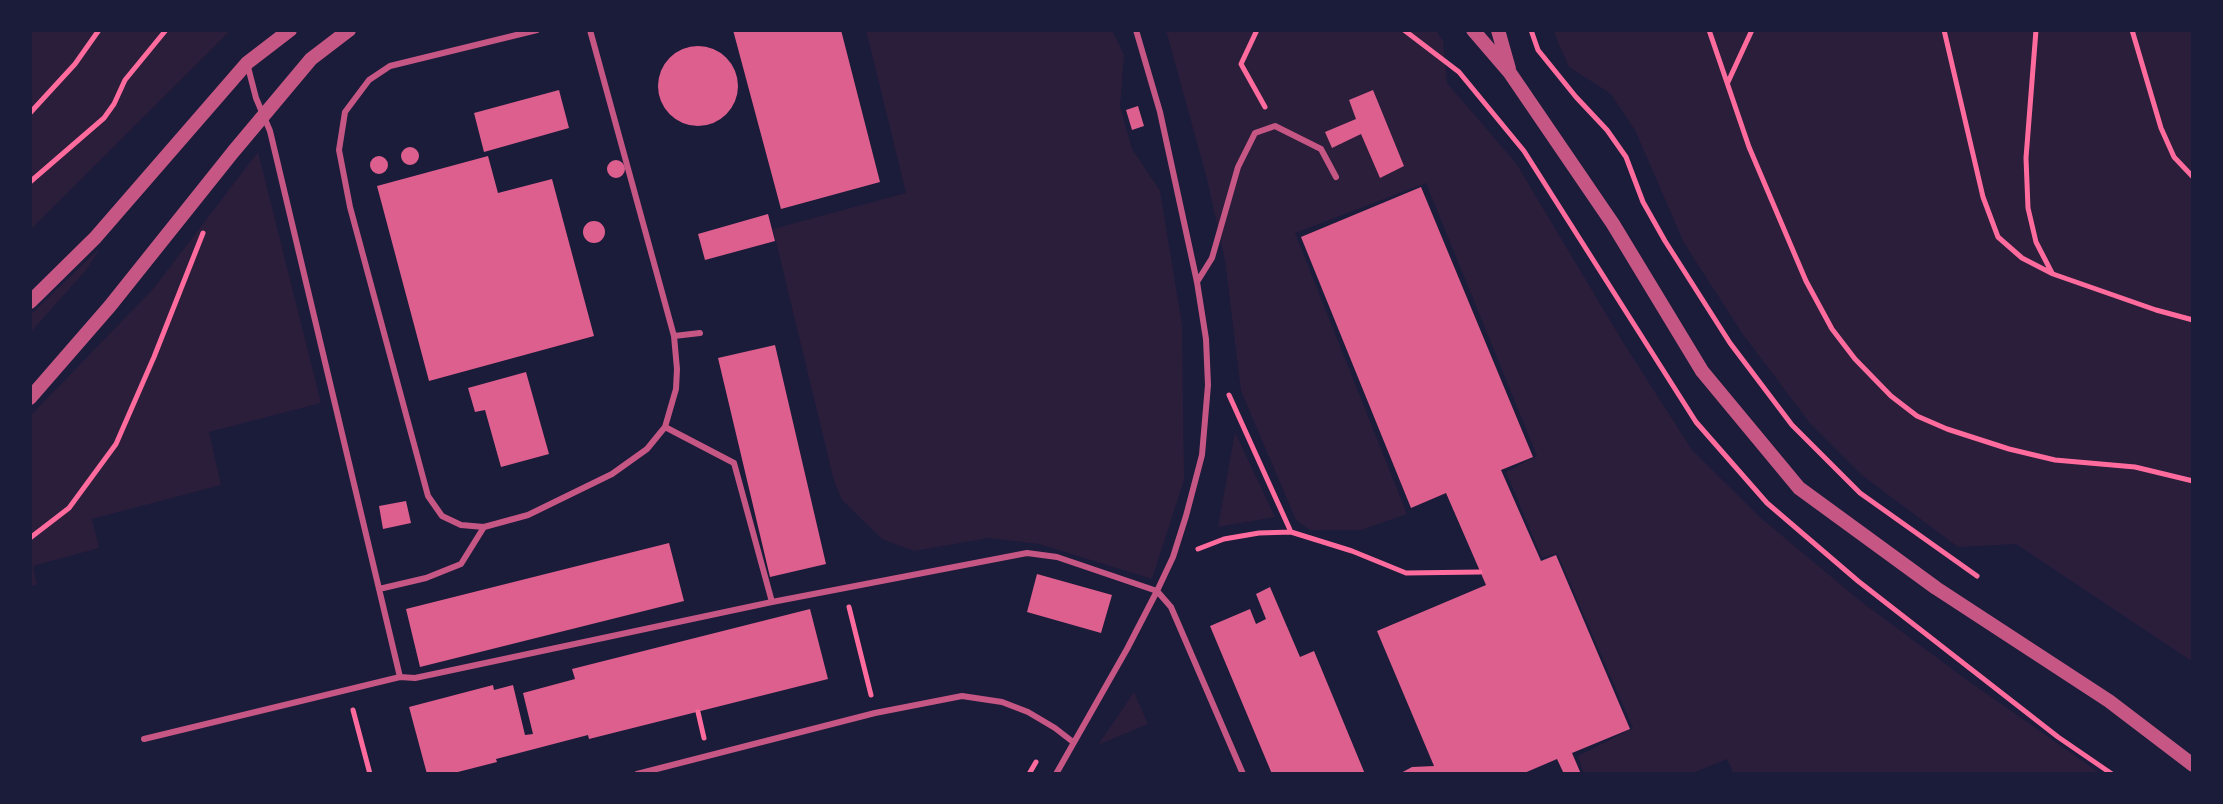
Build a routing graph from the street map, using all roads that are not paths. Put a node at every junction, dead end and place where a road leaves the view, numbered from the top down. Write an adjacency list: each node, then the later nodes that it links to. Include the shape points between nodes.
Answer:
1 (290, 30): 8 (street)
2 (349, 30): 10 (street, via 311,59)
3 (537, 30): 20 (lane, via 390,66 369,80 345,112 339,150 428,496 442,516)
4 (590, 30): 17 (lane)
5 (1136, 30): 14 (lane, via 1160,112)
6 (1473, 30): 9 (street)
7 (1498, 30): 9 (street)
8 (247, 63): 11 (lane); 15 (street, via 95,238)
9 (1510, 73): 27 (street, via 1613,224 1702,371 1799,488 1936,588 2109,701)
10 (274, 103): 11 (street); 12 (lane)
11 (263, 116): 12 (lane); 18 (street)
12 (270, 131): 21 (lane)
13 (1336, 177): 14 (lane, via 1321,149 1275,126 1255,133 1238,167 1212,258)
14 (1197, 282): 22 (lane, via 1208,385 1202,455 1173,557)
15 (30, 302)
16 (700, 333): 17 (lane)
17 (674, 336): 19 (lane, via 676,389)
18 (30, 398)
19 (665, 427): 20 (lane, via 647,449 612,474 528,515); 23 (lane, via 734,463)
20 (484, 527): 21 (lane, via 461,564)
21 (379, 589): 24 (lane)
22 (1157, 591): 23 (lane, via 1057,557 1027,553); 26 (lane); 30 (lane, via 1171,607)
23 (772, 602): 24 (lane)
24 (400, 677): 25 (lane)
25 (144, 739)
26 (1073, 742): 28 (lane, via 1028,712 962,696); 29 (lane)
27 (2193, 765)
28 (637, 774)
29 (1056, 774)
30 (1243, 774)

